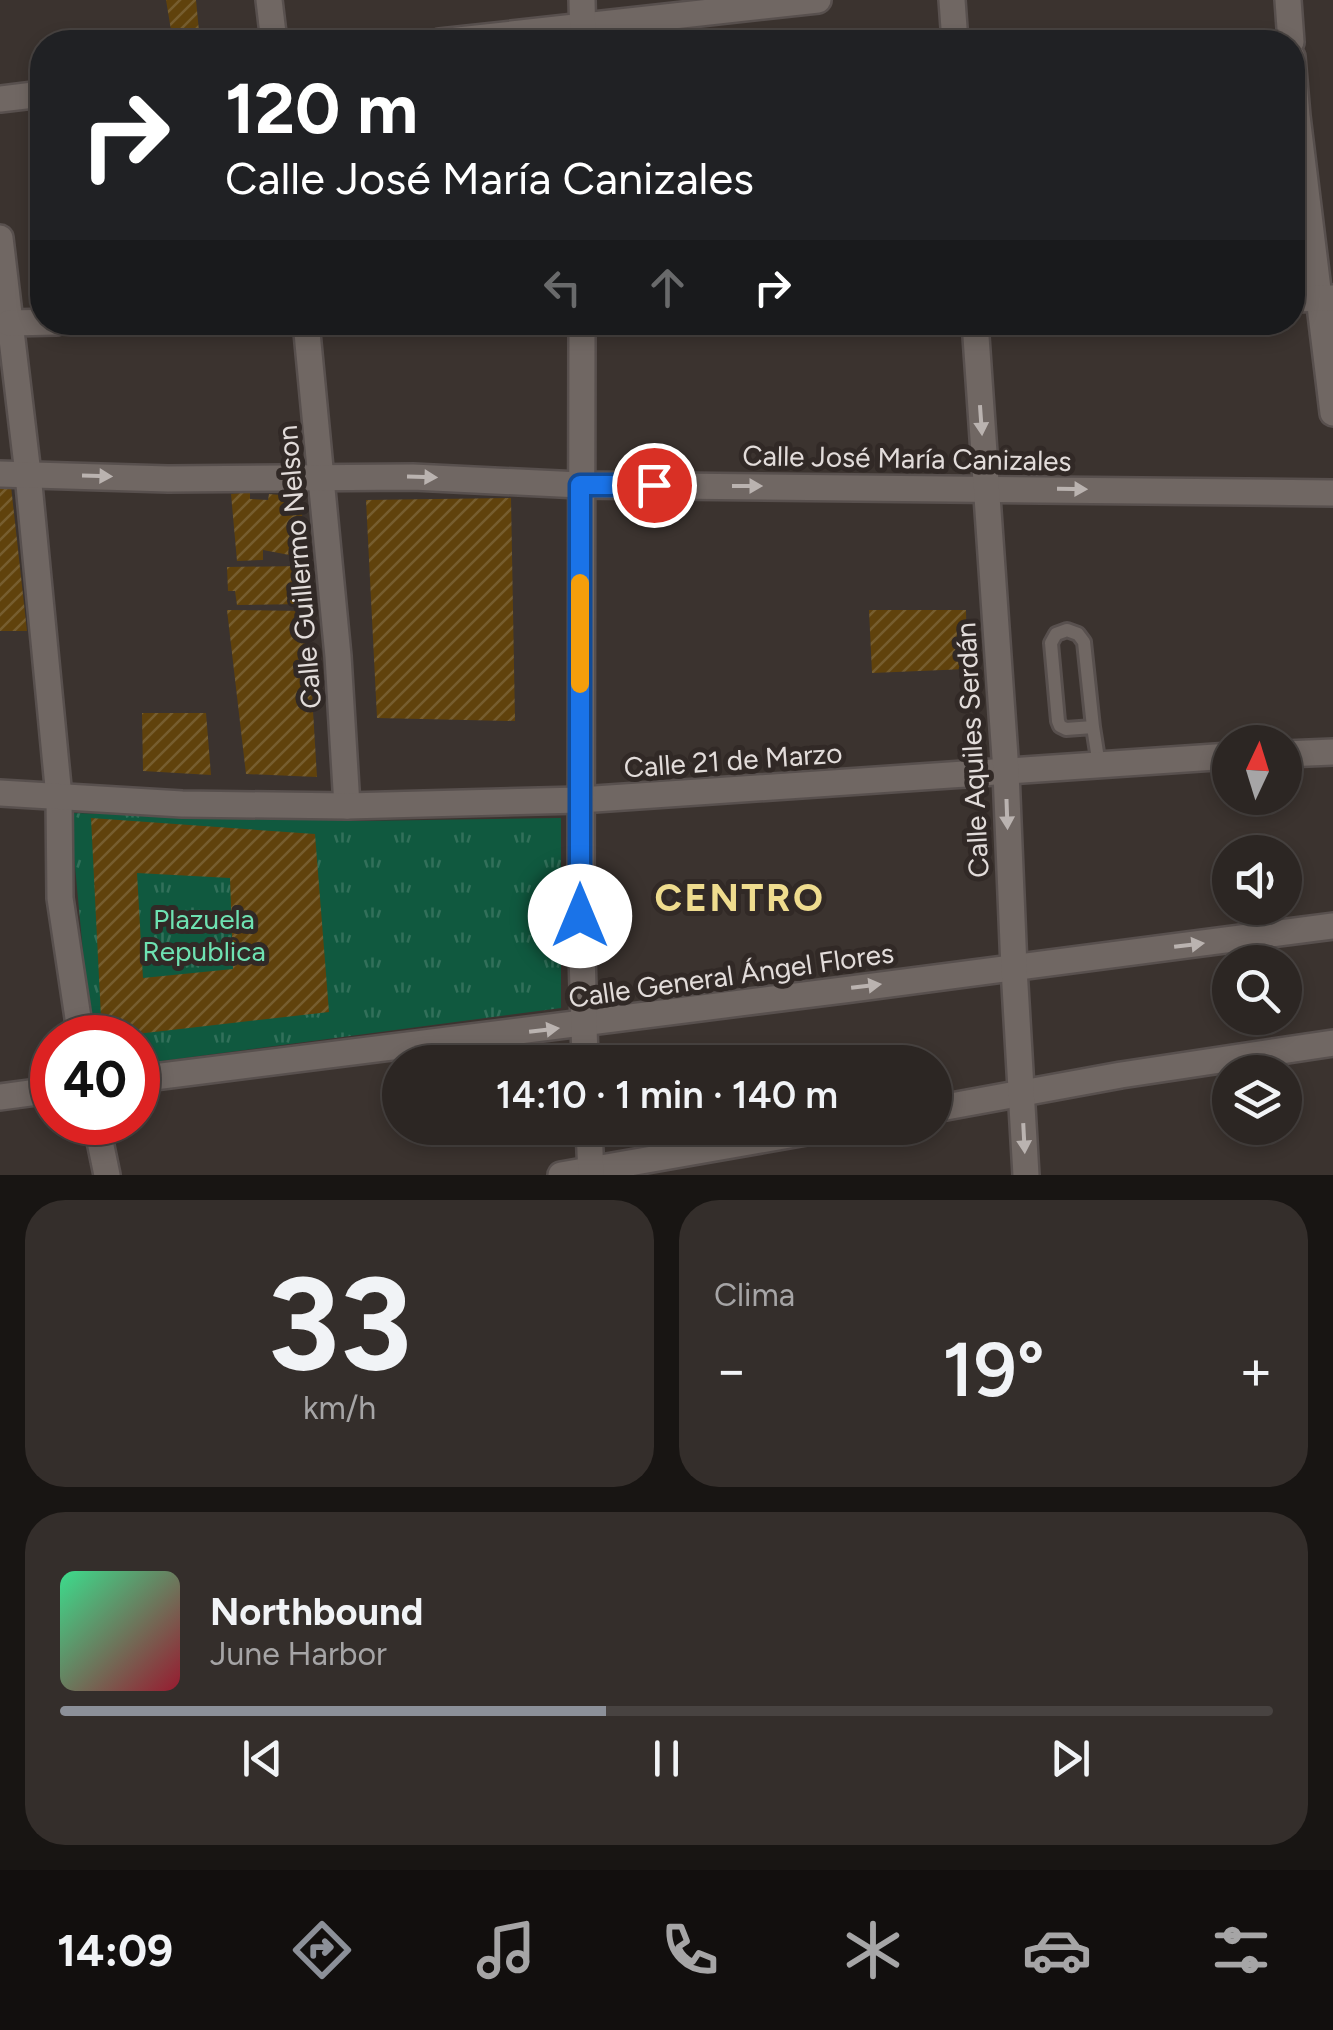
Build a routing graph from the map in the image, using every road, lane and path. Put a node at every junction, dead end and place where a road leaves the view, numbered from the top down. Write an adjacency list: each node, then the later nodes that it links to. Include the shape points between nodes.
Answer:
1 (269, 0): 6 (street)
2 (582, 0): 7 (street)
3 (818, 0): 8 (street)
4 (952, 0): 9 (street)
5 (1288, 0): 10 (street)
6 (273, 30)
7 (584, 30)
8 (617, 30)
9 (953, 30)
10 (1291, 30)
11 (30, 95): 12 (street)
12 (0, 99)
13 (1305, 165): 15 (street)
14 (0, 238): 16 (street)
15 (1327, 298): 21 (street)
16 (9, 323): 17 (street); 23 (street)
17 (30, 323)
18 (307, 335): 24 (street, Calle Guillermo Nelson)
19 (582, 335): 25 (street)
20 (976, 335): 26 (street, Calle Aquiles Serdán, one-way to 26)
21 (1333, 413)
22 (0, 474): 23 (street, Calle José María Canizales)
23 (28, 474): 24 (street, Calle José María Canizales, one-way to 24); 35 (street)
24 (321, 478): 25 (street, Calle José María Canizales, one-way to 25); 37 (street, Calle Guillermo Nelson)
25 (580, 485): 26 (street, Calle José María Canizales, one-way to 26); 36 (street)
26 (986, 488): 27 (street, Calle José María Canizales, one-way to 27); 33 (street, Calle Aquiles Serdán)
27 (1333, 493)
28 (1092, 727): 28 (lane, via 1084,642 1067,630 1051,643 1058,721 1066,729); 32 (lane)
29 (1333, 752): 30 (street)
30 (1302, 753)
31 (1212, 757): 32 (street, Calle 21 de Marzo)
32 (1099, 765): 33 (street, Calle 21 de Marzo)
33 (1006, 772): 36 (street, Calle 21 de Marzo); 39 (street, Calle Aquiles Serdán, one-way to 39)
34 (0, 793): 35 (street, Calle 21 de Marzo)
35 (59, 798): 37 (street, Calle 21 de Marzo); 40 (street, via 60,898)
36 (580, 800): 37 (street, Calle 21 de Marzo); 41 (street)
37 (347, 806)
38 (1333, 926): 39 (street, Calle General Ángel Flores, one-way to 38)
39 (1014, 968): 41 (street, Calle General Ángel Flores, one-way to 39); 46 (street, Calle Aquiles Serdán)
40 (78, 1015)
41 (584, 1025): 43 (street); 44 (street, Calle General Ángel Flores, one-way to 41)
42 (1333, 1044): 46 (street)
43 (585, 1045)
44 (160, 1077)
45 (30, 1093): 47 (street)
46 (1022, 1094): 48 (street); 55 (street, Calle Aquiles Serdán, one-way to 55)
47 (0, 1097)
48 (952, 1106)
49 (100, 1145): 53 (street)
50 (589, 1145): 52 (street)
51 (737, 1145): 52 (street)
52 (591, 1172): 54 (street)
53 (106, 1175)
54 (561, 1175)
55 (1026, 1175)

